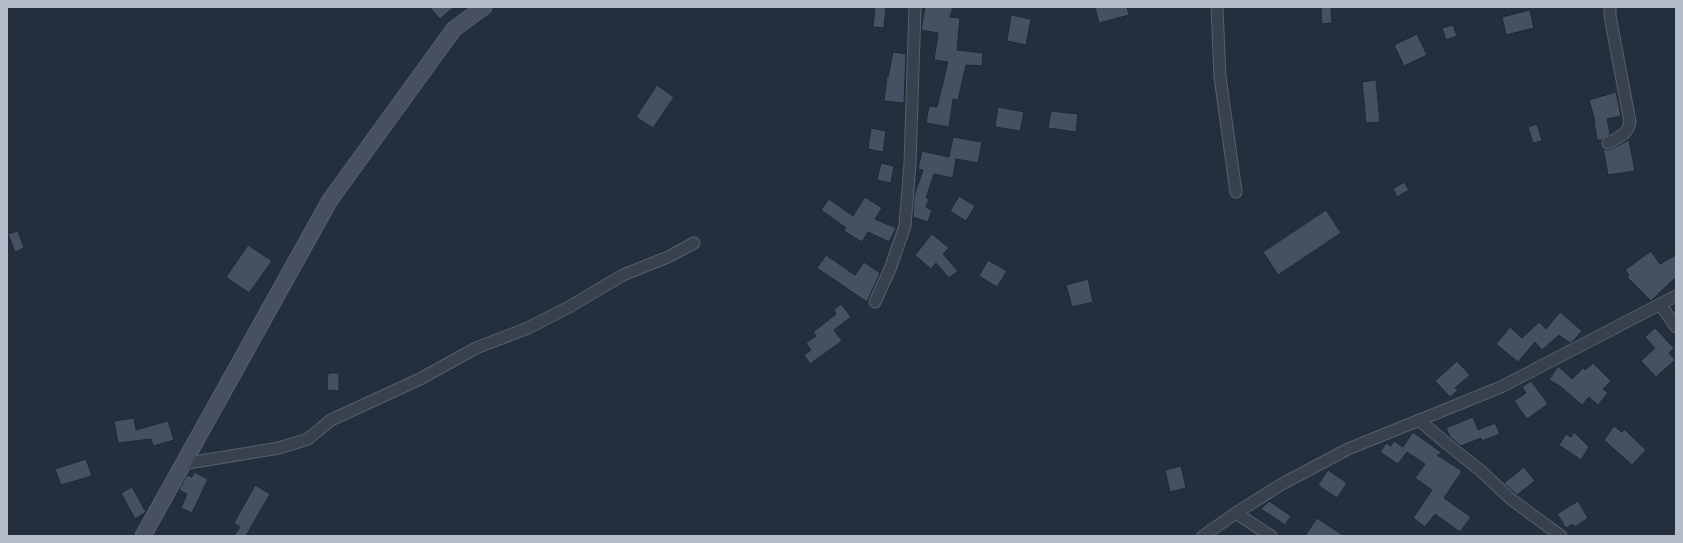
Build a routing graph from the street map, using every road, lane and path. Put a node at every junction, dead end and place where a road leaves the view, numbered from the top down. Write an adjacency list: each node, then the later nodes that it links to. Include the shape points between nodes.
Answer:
1 (484, 7): 13 (street, via 454,29 330,200)
2 (915, 7): 9 (street, via 910,164 905,226)
3 (1217, 7): 6 (street, via 1220,77)
4 (1610, 7): 5 (street, via 1630,122 1629,129 1623,135)
5 (1608, 143)
6 (1236, 192)
7 (694, 243): 13 (street, via 668,257 623,275 528,328 476,348 420,379 331,420 308,439 279,448)
8 (1676, 296): 10 (street)
9 (875, 302)
10 (1660, 304): 11 (street); 12 (street, via 1501,387)
11 (1676, 327)
12 (1419, 420): 14 (street, via 1348,449 1282,484); 18 (street, via 1512,500)
13 (182, 464): 15 (street)
14 (1236, 513): 16 (street); 17 (street)
15 (143, 536)
16 (1203, 536)
17 (1271, 536)
18 (1561, 536)

